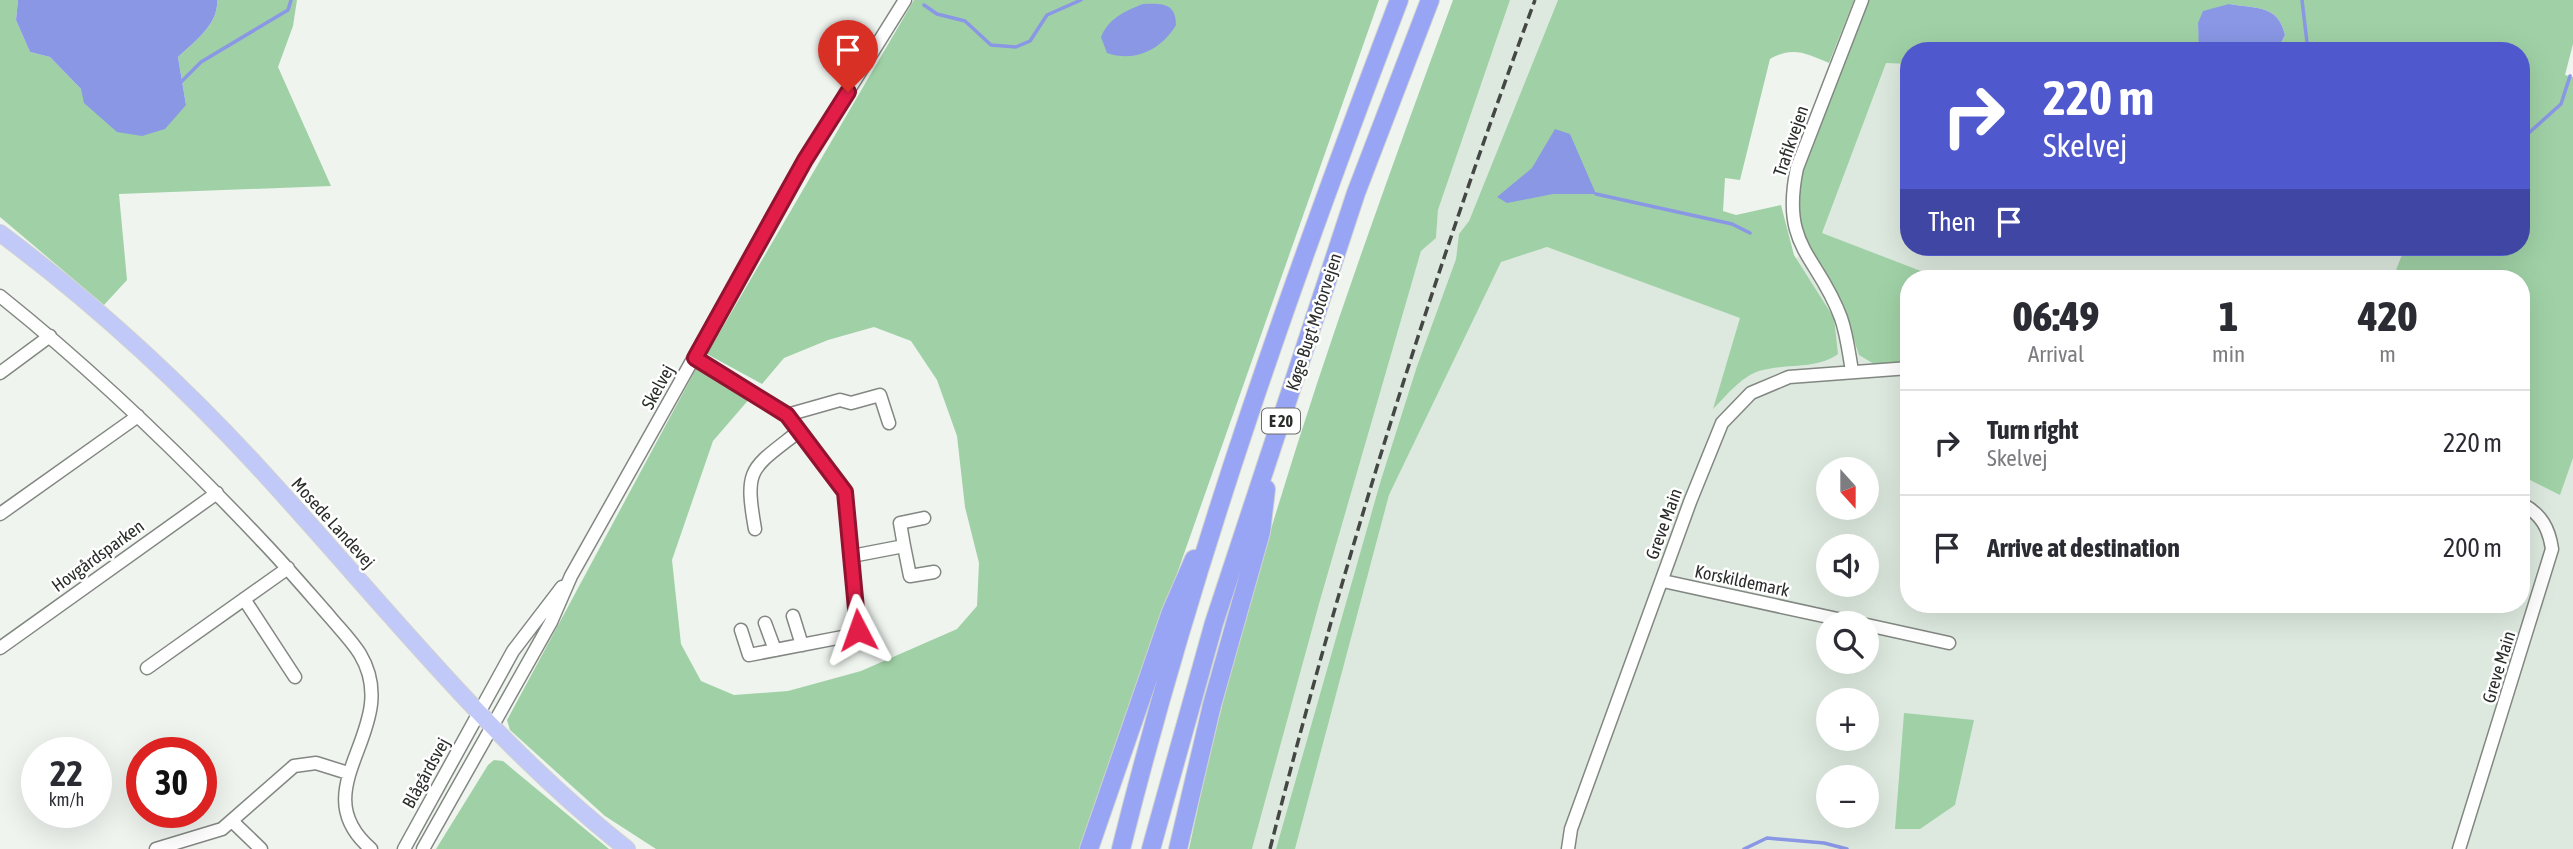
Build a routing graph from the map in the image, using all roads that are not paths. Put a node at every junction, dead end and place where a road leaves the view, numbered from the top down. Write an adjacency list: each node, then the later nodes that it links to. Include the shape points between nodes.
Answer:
1 (905, 0): 8 (street, Skelvej, via 805,160)
2 (1399, 0): 17 (highway, Køge Bugt Motorvejen / E 20, via 1326,192)
3 (1430, 0): 16 (highway, Køge Bugt Motorvejen / E 20, via 1356,193)
4 (1862, 0): 10 (street, Trafikvejen, via 1797,168 1792,193 1799,241 1841,319)
5 (0, 233): 41 (main road, Mosede Landevej, via 93,307 206,412)
6 (0, 296): 7 (street)
7 (50, 336): 11 (street); 13 (street)
8 (695, 358): 12 (street); 27 (street, Skelvej)
9 (1900, 368): 10 (street, Greve Main)
10 (1852, 371): 28 (street, Greve Main, via 1789,377 1751,393 1735,407 1722,423)
11 (0, 373)
12 (787, 415): 14 (street, via 840,400 880,395); 15 (street)
13 (138, 416): 18 (street); 20 (street)
14 (888, 423)
15 (798, 432): 22 (street, via 759,462 748,488); 24 (street, via 845,492)
16 (1271, 452): 54 (highway, Køge Bugt Motorvejen / E 20, via 1214,622); 55 (highway, via 1261,532 1212,705)
17 (1231, 476): 52 (highway, via 1171,612); 53 (highway, Køge Bugt Motorvejen / E 20)
18 (217, 493): 25 (street); 37 (street, Hovgårdsparken)
19 (2530, 510): 58 (street, Greve Main, via 2542,519 2552,549)
20 (0, 514)
21 (924, 518): 23 (street, via 900,523)
22 (755, 529)
23 (904, 546): 24 (street); 26 (street, via 909,576)
24 (852, 556): 36 (street, via 858,630 853,635)
25 (288, 568): 29 (street); 43 (street, via 358,651 371,675 371,717)
26 (934, 572)
27 (572, 576): 41 (street, Skelvej, via 513,651); 42 (street, Skelvej, via 551,622)
28 (1662, 581): 30 (street, Korskildemark); 45 (street, Greve Main)
29 (244, 599): 39 (street); 40 (street)
30 (1816, 614)
31 (793, 616): 36 (street)
32 (765, 622): 38 (street)
33 (1879, 628): 35 (street)
34 (741, 630): 38 (street, via 749,655)
35 (1949, 643)
36 (802, 645): 38 (street)
37 (0, 648)
38 (775, 650)
39 (147, 668)
40 (295, 677)
41 (478, 714): 42 (main road, Mosede Landevej); 49 (street, Blågårdsvej)
42 (490, 726): 50 (street, Blågårdsvej); 51 (main road, Mosede Landevej)
43 (348, 773): 44 (street, via 316,763 294,766); 48 (street, via 343,799 348,818 358,838)
44 (233, 822): 46 (street, via 208,835); 47 (street)
45 (1572, 829): 56 (street, Greve Main); 57 (street, Greve Main)
46 (157, 849)
47 (261, 849)
48 (371, 849)
49 (404, 849)
50 (423, 849)
51 (627, 849)
52 (1089, 849)
53 (1121, 849)
54 (1151, 849)
55 (1178, 849)
56 (1568, 849)
57 (1574, 849)
58 (2459, 849)

